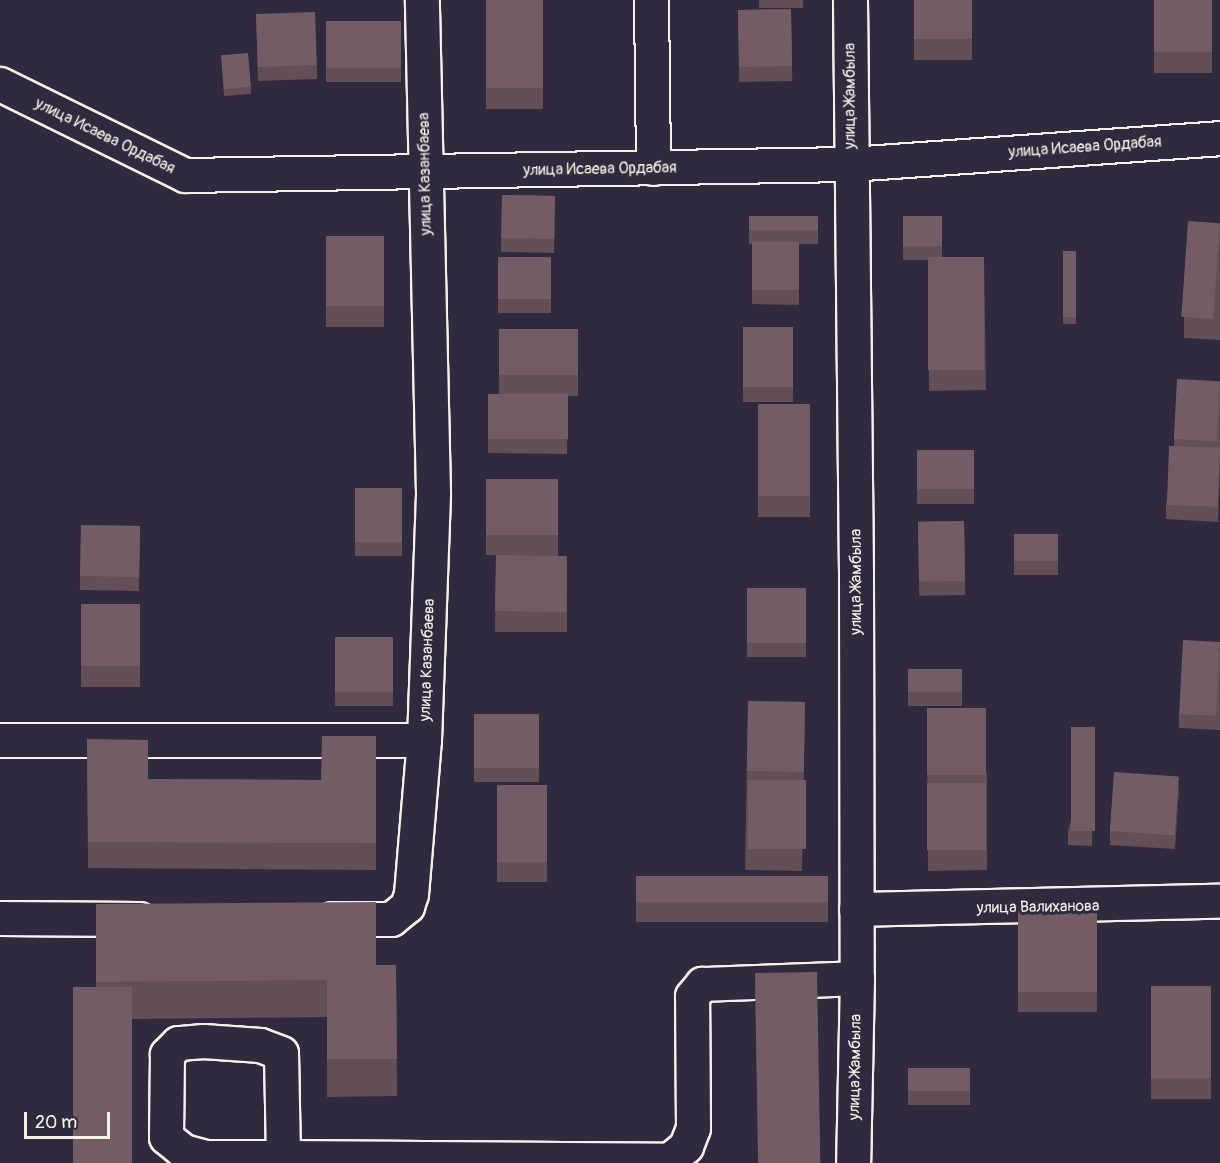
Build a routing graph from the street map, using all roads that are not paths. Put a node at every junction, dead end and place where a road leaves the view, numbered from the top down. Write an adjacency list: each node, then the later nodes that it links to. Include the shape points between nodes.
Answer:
1 (422, 0): 8 (street, улица Казанбаева)
2 (651, 0): 7 (street)
3 (850, 0): 6 (street, улица Жамбыла)
4 (0, 84): 8 (street, улица Исаева Ордабая, via 185,175)
5 (1220, 138): 6 (street, улица Исаева Ордабая)
6 (850, 164): 7 (street, улица Исаева Ордабая); 12 (street, улица Жамбыла, via 856,576)
7 (653, 168): 8 (street, улица Исаева Ордабая)
8 (424, 173): 10 (street, улица Казанбаева, via 433,492)
9 (0, 740): 10 (street)
10 (424, 740): 15 (street, улица Казанбаева, via 407,906 391,919)
11 (1220, 901): 12 (street, улица Валиханова)
12 (855, 909): 16 (street, улица Жамбыла)
13 (0, 918): 14 (street)
14 (166, 919)
15 (296, 919)
16 (857, 978): 17 (street, via 702,984 692,996 693,1128 686,1146 669,1160); 18 (street, улица Жамбыла)
17 (283, 1157): 17 (street, via 206,1157 183,1151 166,1137 167,1054 178,1043 202,1041 260,1045 281,1053)
18 (852, 1163)

